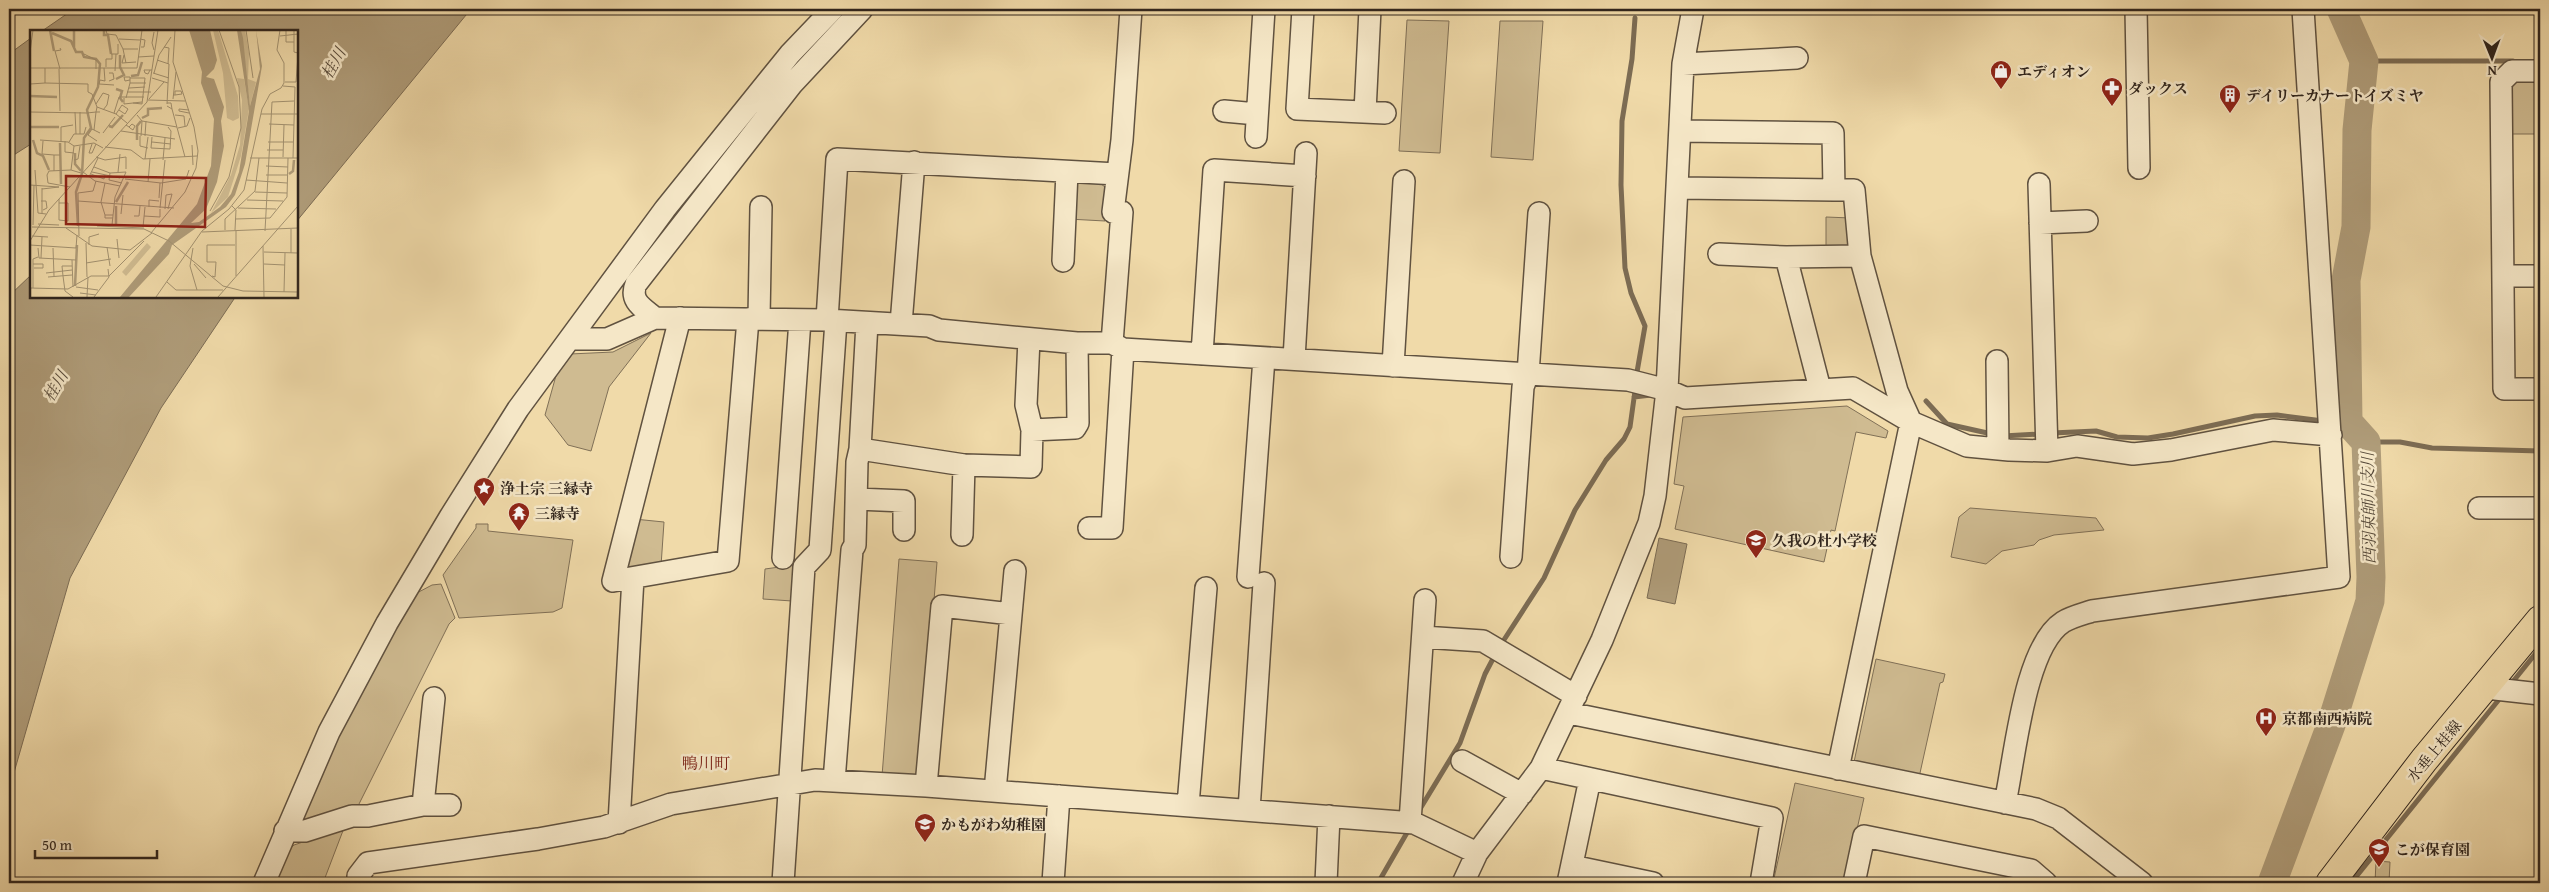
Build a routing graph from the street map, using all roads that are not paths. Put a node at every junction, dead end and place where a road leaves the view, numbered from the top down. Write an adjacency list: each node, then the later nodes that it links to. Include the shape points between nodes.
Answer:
1 (833, 9): 44 (street, via 790,54 665,209)
2 (862, 9): 37 (street, via 792,84 636,284 633,295 636,302)
3 (1131, 9): 21 (street)
4 (1264, 9): 14 (street)
5 (1303, 9): 6 (street, via 1297,109 1375,113)
6 (1370, 9)
7 (1693, 9): 11 (street)
8 (2136, 9): 19 (street)
9 (2303, 9): 58 (street)
10 (1797, 58): 11 (street)
11 (1683, 64): 15 (street)
12 (2540, 71): 35 (street, via 2512,71 2501,82)
13 (1224, 111): 14 (street)
14 (1257, 114): 16 (street)
15 (1680, 131): 25 (street); 26 (street, via 1833,133)
16 (1256, 137)
17 (1306, 153): 22 (street)
18 (914, 162): 20 (street); 41 (street, via 837,159); 43 (street)
19 (2140, 168)
20 (1067, 172): 21 (street); 34 (street)
21 (1118, 174): 47 (street, via 1113,212 1122,212)
22 (1305, 176): 48 (street, via 1214,170); 50 (street)
23 (1404, 181): 52 (street)
24 (2039, 184): 30 (street)
25 (1678, 188): 26 (street); 56 (street)
26 (1834, 190): 32 (street, via 1854,190)
27 (762, 207): 39 (street)
28 (1539, 213): 53 (street)
29 (2087, 221): 30 (street)
30 (2040, 223): 61 (street)
31 (1719, 254): 33 (street)
32 (1860, 256): 33 (street); 57 (street)
33 (1786, 257): 54 (street)
34 (1063, 261)
35 (2504, 276): 36 (street); 55 (street, via 2504,389)
36 (2540, 276)
37 (655, 318): 38 (street); 44 (street, via 607,339)
38 (680, 318): 39 (street); 73 (street, via 613,581)
39 (754, 318): 40 (street); 73 (street, via 728,562)
40 (800, 320): 41 (street); 71 (street)
41 (832, 320): 42 (street); 88 (street, via 820,550 804,567)
42 (867, 322): 43 (street); 62 (street)
43 (901, 324): 45 (street)
44 (571, 339): 101 (street, via 518,408 392,615 329,732)
45 (1029, 339): 46 (street); 59 (street, via 1026,405)
46 (1077, 343): 47 (street); 59 (street, via 1078,423 1075,428)
47 (1118, 346): 48 (street); 67 (street, via 1112,528)
48 (1202, 354): 49 (street)
49 (1264, 358): 50 (street); 97 (street)
50 (1294, 360): 52 (street)
51 (1997, 361): 60 (street)
52 (1392, 366): 53 (street)
53 (1528, 374): 56 (street, via 1628,380); 70 (street, via 1523,387)
54 (1819, 384): 56 (street, via 1685,398); 57 (street, via 1853,388)
55 (2540, 388)
56 (1667, 390): 82 (street, via 1648,524)
57 (1906, 411): 60 (street, via 1967,446); 85 (street)
58 (2330, 427): 61 (street, via 2273,430 2133,454); 93 (street, via 2339,578 2092,611 2063,622 2043,644 2030,676)
59 (1032, 430): 63 (street, via 1031,467)
60 (1998, 440): 61 (street)
61 (2046, 441)
62 (860, 449): 63 (street); 64 (street)
63 (964, 465): 69 (street)
64 (857, 499): 68 (street, via 904,502); 87 (street)
65 (2479, 508): 66 (street)
66 (2540, 508)
67 (1089, 528)
68 (904, 530)
69 (962, 535)
70 (1518, 546)
71 (784, 558)
72 (1015, 571): 76 (street)
73 (633, 578): 100 (street)
74 (1206, 588): 95 (street)
75 (1425, 600): 78 (street)
76 (1011, 614): 89 (street, via 942,606); 90 (street)
77 (2540, 620): 79 (main road, 水垂上桂線)
78 (1422, 637): 82 (street, via 1483,641); 99 (street)
79 (2500, 690): 80 (street); 115 (main road, 水垂上桂線, via 2424,760)
80 (2540, 694)
81 (434, 698): 96 (street)
82 (1572, 705): 84 (street); 85 (street)
83 (1462, 760): 91 (street)
84 (1541, 768): 86 (street); 91 (street)
85 (1838, 769): 93 (street)
86 (1590, 779): 103 (street); 112 (street, via 1772,818)
87 (834, 781): 88 (street); 89 (street)
88 (790, 784): 100 (street, via 671,804); 107 (street)
89 (926, 786): 90 (street)
90 (995, 791): 92 (street)
91 (1522, 794): 102 (street)
92 (1059, 796): 95 (street); 108 (street)
93 (2005, 803): 104 (street, via 2036,809 2058,818)
94 (450, 805): 96 (street)
95 (1188, 805): 97 (street)
96 (423, 806): 101 (street, via 352,816 305,830)
97 (1249, 810): 98 (street)
98 (1329, 816): 99 (street); 109 (street)
99 (1410, 822): 102 (street)
100 (618, 823): 106 (street, via 538,839 368,863 358,876)
101 (285, 831): 105 (street)
102 (1477, 853): 110 (street)
103 (1570, 874): 111 (street)
104 (2135, 881)
105 (264, 883)
106 (358, 883)
107 (783, 883)
108 (1053, 883)
109 (1326, 883)
110 (1463, 883)
111 (1653, 883)
112 (1761, 883)
113 (1854, 883): 114 (street, via 1864,836 2031,870)
114 (2046, 883)
115 (2330, 883)

